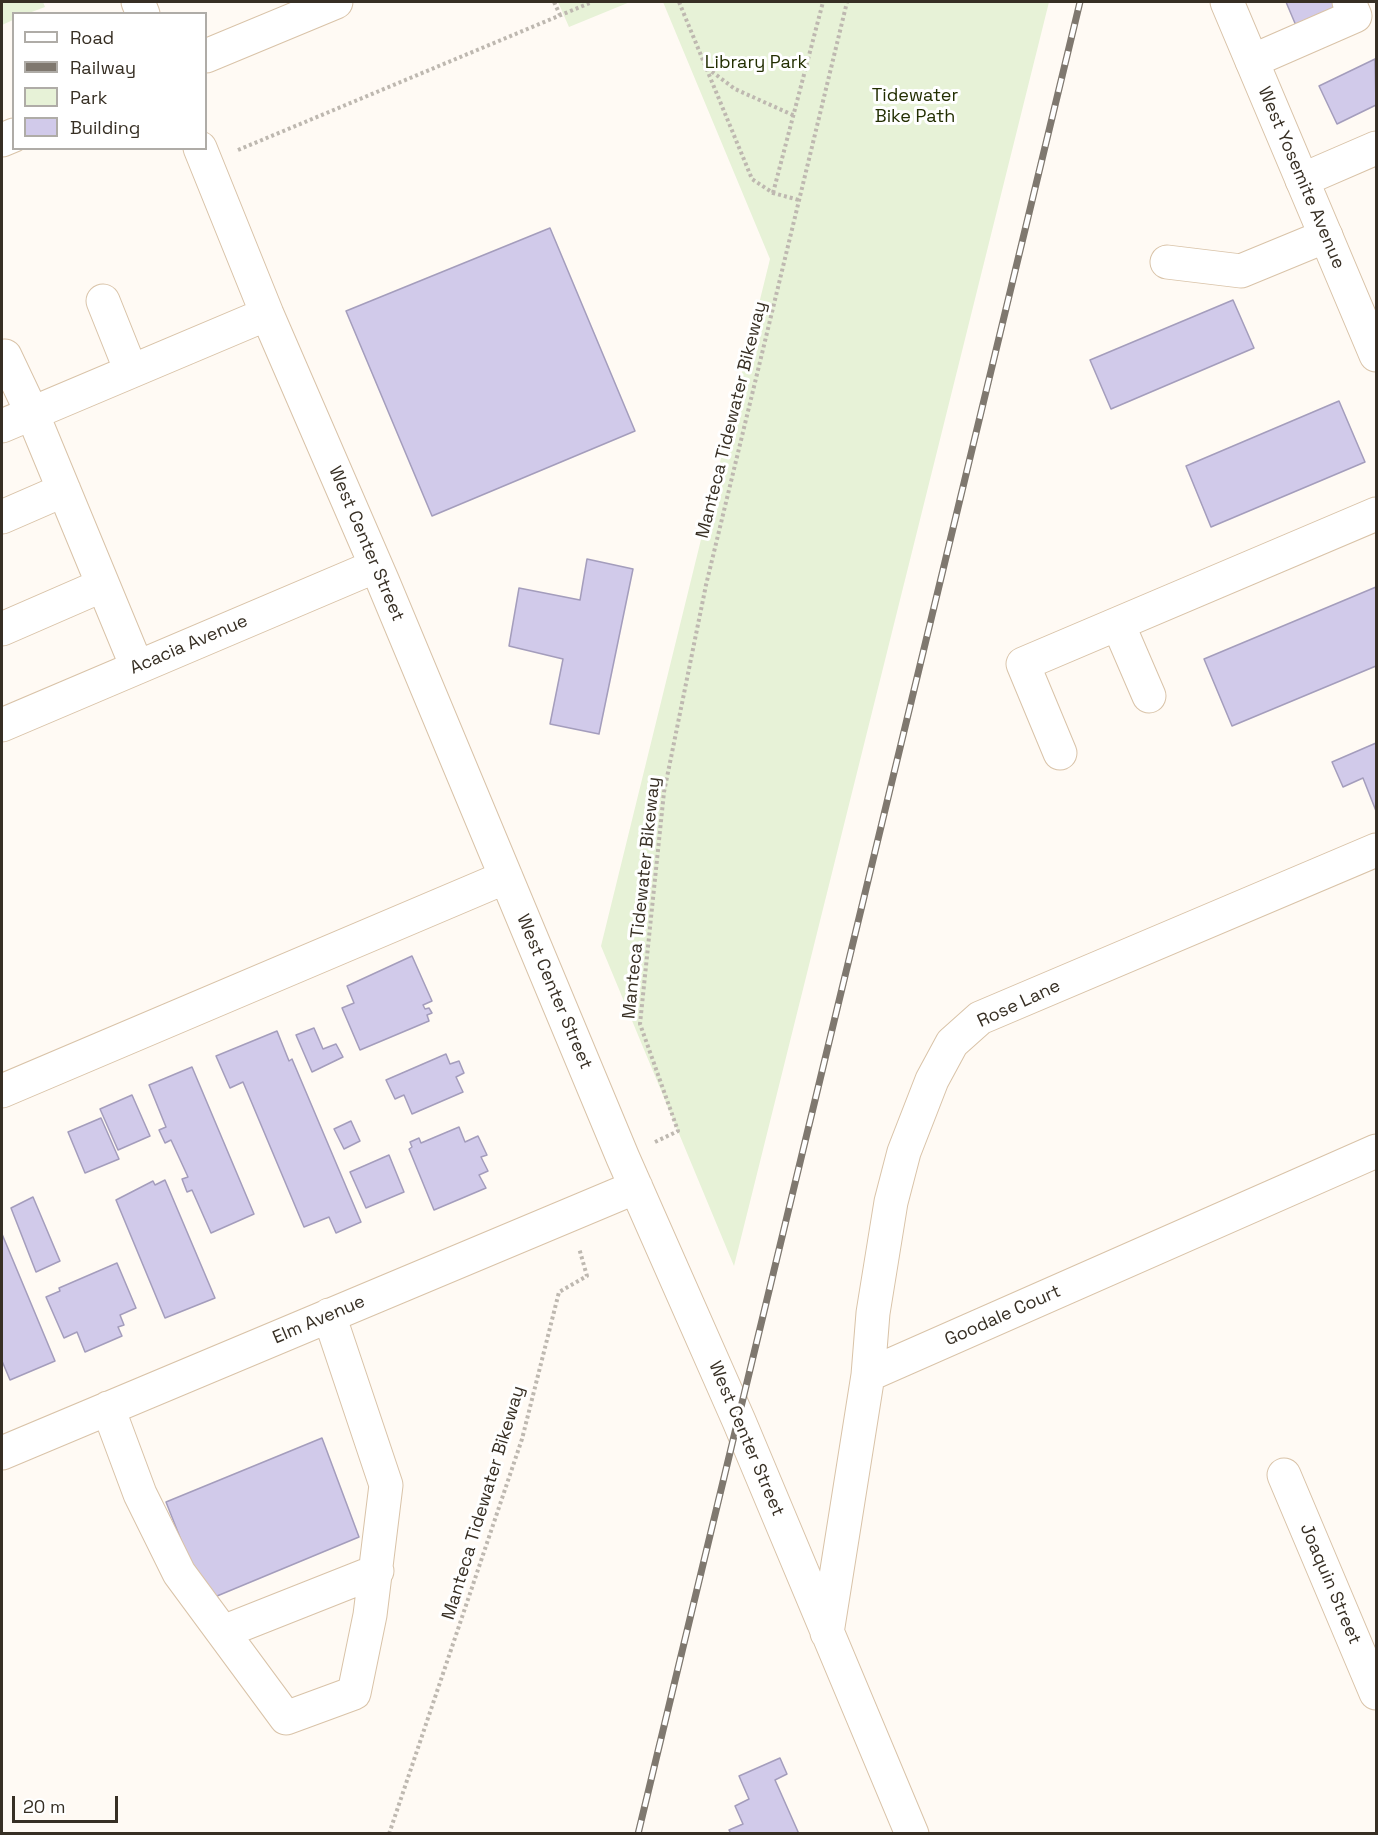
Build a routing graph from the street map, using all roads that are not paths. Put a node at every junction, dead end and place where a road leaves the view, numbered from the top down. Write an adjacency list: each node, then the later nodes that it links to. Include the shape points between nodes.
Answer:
1 (336, 2): 4 (street)
2 (1227, 2): 5 (street, West Yosemite Avenue)
3 (1349, 2): 5 (street, via 1355,15)
4 (207, 56)
5 (1252, 62): 8 (street, West Yosemite Avenue)
6 (1377, 148): 8 (street)
7 (203, 156): 12 (street, West Center Street)
8 (1302, 180): 9 (street, West Yosemite Avenue)
9 (1326, 236): 10 (street, via 1240,271); 13 (street, West Yosemite Avenue)
10 (1167, 262)
11 (103, 301): 15 (street)
12 (267, 314): 15 (street); 21 (street, West Center Street)
13 (1377, 355)
14 (5, 356): 16 (street)
15 (131, 371): 16 (street)
16 (32, 413): 17 (street); 18 (street)
17 (2, 426)
18 (64, 490): 20 (street); 22 (street)
19 (1377, 514): 23 (street)
20 (2, 517)
21 (376, 566): 25 (street, Acacia Avenue); 30 (street, West Center Street)
22 (103, 585): 24 (street); 25 (street)
23 (1118, 624): 26 (street); 28 (street, via 1023,664)
24 (2, 630)
25 (137, 668): 27 (street, Acacia Avenue)
26 (1149, 696)
27 (2, 725)
28 (1060, 753)
29 (1377, 850): 35 (street, Rose Lane, via 980,1018 952,1043 932,1080 904,1152 891,1202 873,1312)
30 (506, 877): 31 (street); 33 (street, West Center Street)
31 (2, 1091)
32 (1377, 1151): 35 (street, Goodale Court)
33 (629, 1172): 34 (street, Elm Avenue, via 570,1214); 41 (street, West Center Street, via 739,1421)
34 (329, 1315): 36 (street, Elm Avenue); 39 (street, via 386,1485)
35 (868, 1375): 41 (street)
36 (108, 1408): 37 (street, Elm Avenue); 40 (street, via 140,1494 179,1574)
37 (2, 1453)
38 (1284, 1475): 42 (street, Joaquin Street)
39 (377, 1571): 40 (street); 40 (street, via 354,1693 286,1718)
40 (223, 1632)
41 (827, 1634): 43 (street, West Center Street)
42 (1377, 1693)
43 (912, 1833)

